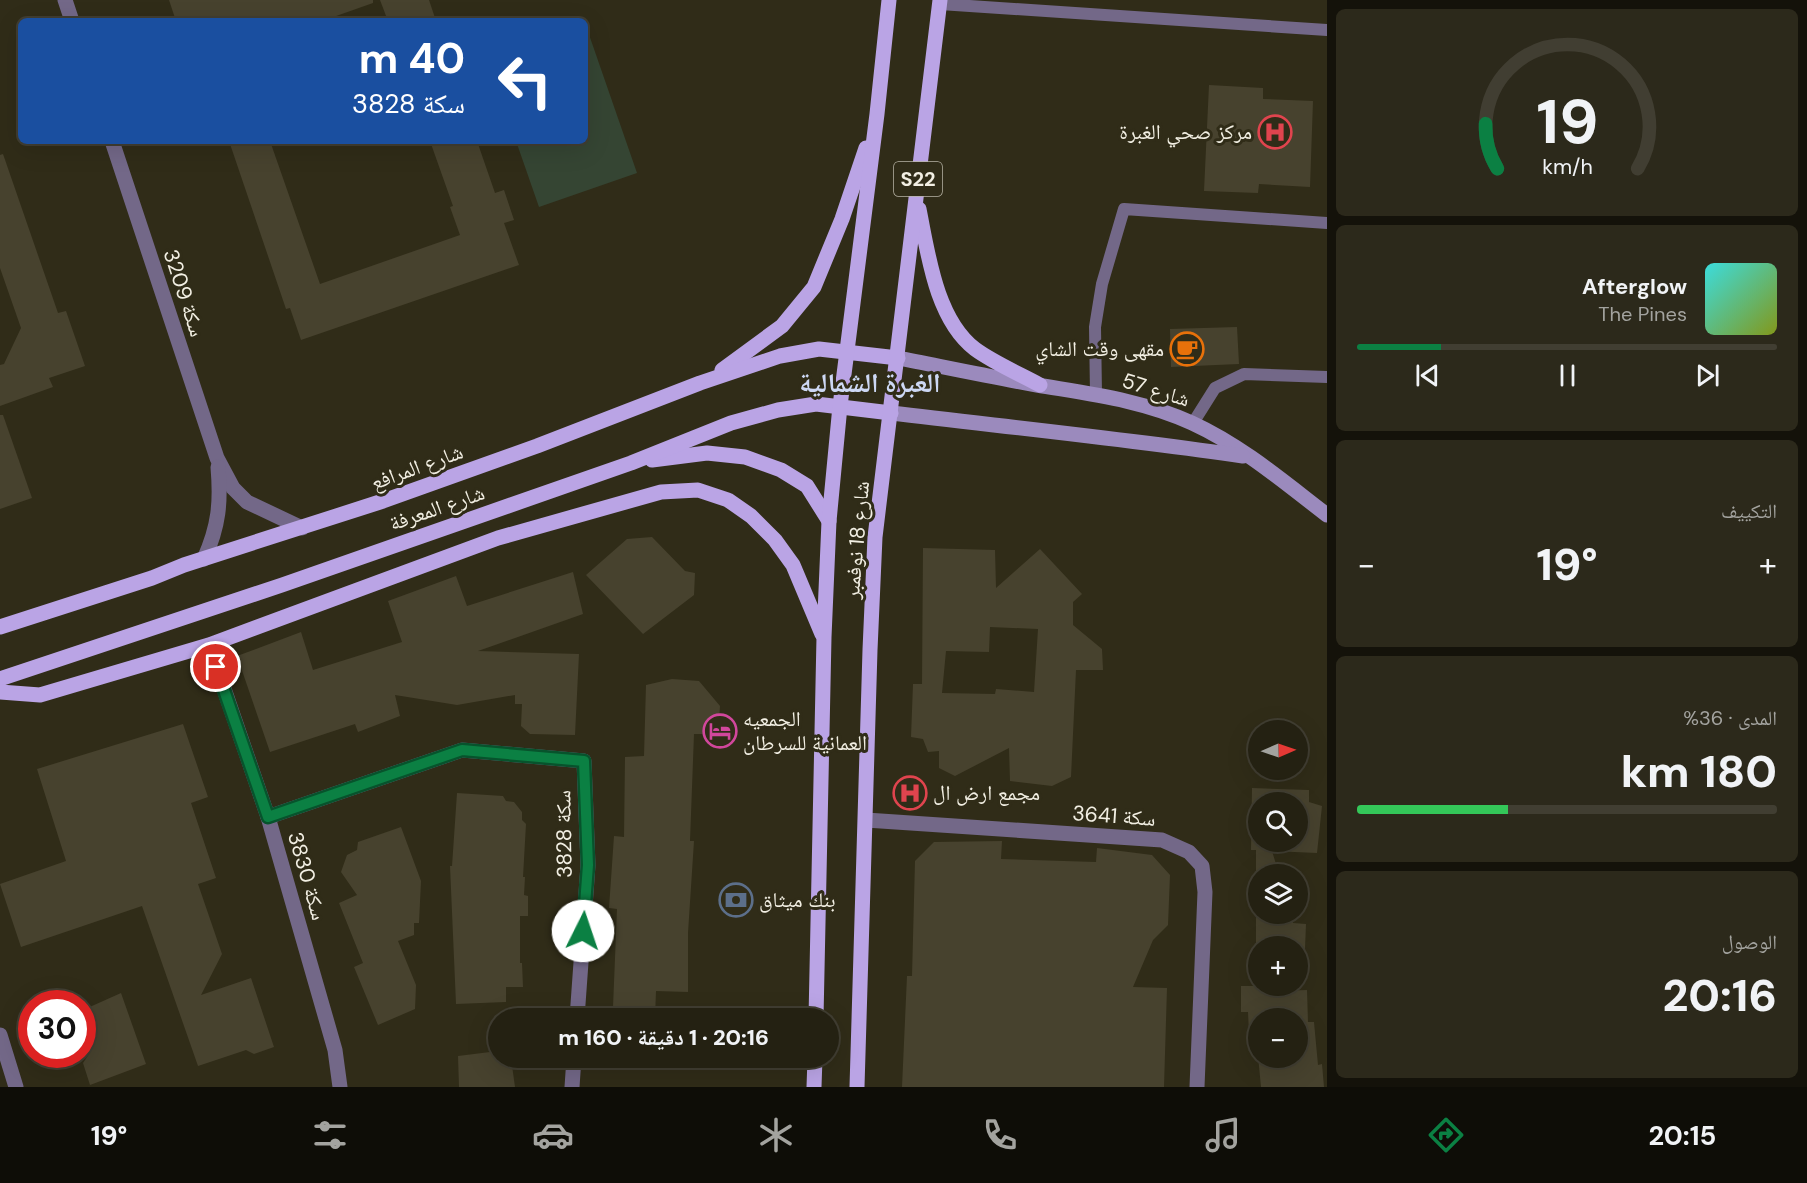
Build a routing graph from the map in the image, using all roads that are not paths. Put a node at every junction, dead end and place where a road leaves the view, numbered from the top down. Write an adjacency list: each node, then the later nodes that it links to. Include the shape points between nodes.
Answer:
1 (65, 0): 4 (street)
2 (889, 0): 6 (main road, شارع 18 نوفمبر / S22)
3 (940, 2): 5 (lane); 8 (main road, شارع 18 نوفمبر / S22)
4 (71, 18)
5 (1327, 30)
6 (877, 114): 10 (main road, شارع 18 نوفمبر / S22); 13 (main road, via 842,219 814,287 782,326 732,365)
7 (113, 144): 20 (street, سكة 3209)
8 (916, 194): 11 (main road, شارع 18 نوفمبر / S22); 14 (main road, via 937,288 950,320 974,348)
9 (1325, 220): 15 (lane, via 1124,209 1097,316)
10 (847, 351): 11 (main road); 13 (main road, شارع المرافع, via 819,350 780,356); 16 (main road, شارع 18 نوفمبر / S22)
11 (898, 358): 14 (street, شارع 57); 17 (main road, شارع 18 نوفمبر / S22)
12 (1327, 377): 18 (lane, via 1244,374 1215,388)
13 (700, 383): 24 (main road, شارع المرافع, via 537,446)
14 (1040, 385): 15 (street, شارع 57)
15 (1096, 394): 18 (street, شارع 57, via 1150,407)
16 (840, 406): 17 (main road, شارع المعرفة); 21 (main road, شارع المعرفة, via 816,404 778,410 731,423); 23 (main road, شارع 18 نوفمبر / S22)
17 (891, 413): 19 (street, شارع 57); 32 (main road, شارع 18 نوفمبر / S22, via 875,537)
18 (1192, 423): 19 (street, شارع 57)
19 (1252, 457): 22 (street, شارع 57)
20 (217, 458): 24 (street, سكة 3209, via 232,488 247,502); 25 (street, سكة 3209, via 218,521)
21 (631, 463): 23 (main road, via 707,453 745,457 781,470 807,486); 29 (main road, شارع المعرفة)
22 (1327, 516)
23 (829, 521): 27 (main road, شارع 18 نوفمبر / S22)
24 (302, 528): 25 (main road, شارع المرافع)
25 (204, 559): 26 (main road, شارع المرافع)
26 (0, 627)
27 (824, 638): 28 (main road, via 793,565 775,540 728,500 698,490 661,492 498,538); 34 (main road, شارع 18 نوفمبر / S22)
28 (209, 645): 30 (main road, via 40,696); 31 (street, سكة 3830)
29 (0, 679)
30 (0, 692)
31 (268, 817): 33 (street, سكة 3828, via 462,750 584,761 588,865); 39 (street, سكة 3830, via 334,1050)
32 (866, 820): 42 (main road, شارع 18 نوفمبر / S22); 43 (street, سكة 3641, via 1162,840 1189,852 1202,866 1205,892)
33 (578, 1008)
34 (816, 1008)
35 (0, 1035): 38 (street)
36 (573, 1068): 40 (street)
37 (815, 1068): 41 (main road)
38 (10, 1081)
39 (340, 1087)
40 (572, 1087)
41 (814, 1087)
42 (857, 1087)
43 (1197, 1087)

